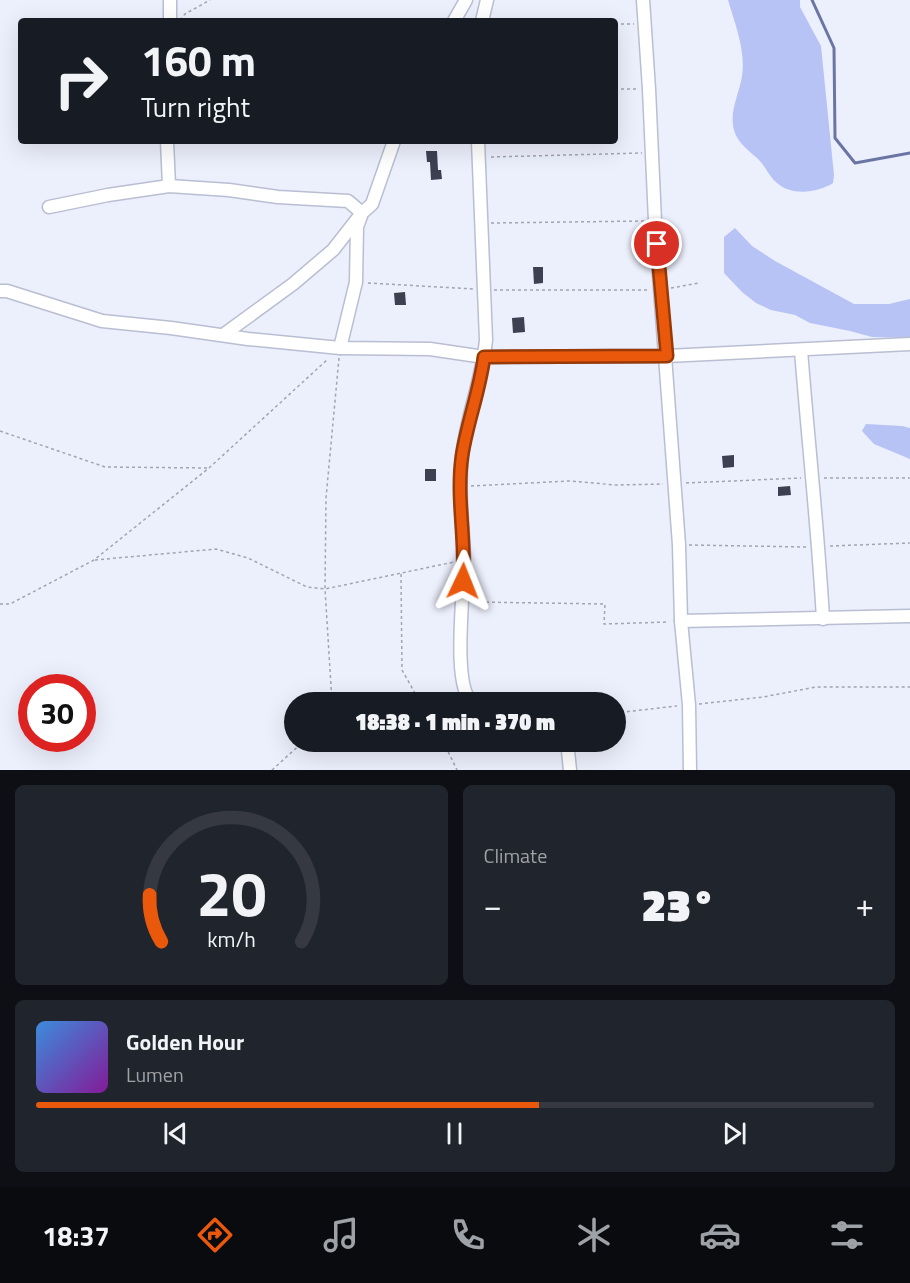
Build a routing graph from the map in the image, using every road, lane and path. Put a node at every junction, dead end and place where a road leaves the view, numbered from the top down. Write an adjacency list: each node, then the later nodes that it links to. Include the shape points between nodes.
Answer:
1 (170, 0): 6 (street)
2 (210, 0): 7 (path)
3 (466, 0): 8 (street)
4 (487, 0): 9 (street)
5 (642, 0): 11 (street)
6 (170, 18)
7 (182, 18)
8 (456, 18)
9 (483, 18)
10 (618, 24): 11 (path)
11 (644, 24): 13 (street)
12 (618, 89): 13 (path)
13 (649, 89): 17 (street)
14 (167, 144): 19 (street)
15 (393, 144): 21 (street, via 372,204)
16 (478, 144): 18 (street)
17 (652, 153): 18 (path); 22 (street)
18 (479, 158): 23 (street)
19 (169, 186): 20 (street); 21 (street, via 348,201)
20 (50, 207)
21 (362, 213): 24 (street, via 357,227); 29 (street, via 333,250)
22 (655, 221): 23 (path); 27 (street)
23 (482, 223): 26 (street)
24 (356, 282): 26 (path); 31 (street)
25 (699, 282): 27 (path)
26 (484, 290): 27 (path); 34 (street)
27 (660, 290): 33 (street)
28 (0, 291): 29 (street, via 102,321)
29 (223, 335): 31 (street)
30 (910, 344): 32 (street)
31 (340, 348): 34 (street, via 430,349); 36 (path); 47 (path, via 326,498)
32 (801, 350): 33 (street); 37 (street)
33 (667, 356): 34 (street); 39 (street)
34 (484, 357): 40 (street, via 462,456)
35 (0, 431): 36 (path, via 105,467)
36 (209, 468): 44 (path)
37 (811, 478): 38 (path); 39 (path); 43 (street)
38 (910, 478)
39 (675, 484): 40 (path, via 569,481); 42 (street)
40 (461, 486): 45 (street)
41 (910, 543): 43 (path)
42 (679, 545): 43 (path); 52 (street)
43 (819, 547): 51 (street)
44 (94, 560): 47 (path, via 216,549 248,558 307,588); 49 (path, via 10,604)
45 (465, 560): 46 (path); 48 (street)
46 (401, 573): 47 (path); 55 (path, via 402,670)
47 (325, 588): 54 (path)
48 (461, 602): 52 (path, via 605,604 604,624); 56 (street, via 462,680)
49 (0, 604)
50 (910, 616): 51 (street)
51 (823, 619): 52 (street)
52 (681, 621): 57 (street)
53 (910, 687): 57 (path, via 816,687)
54 (331, 692)
55 (414, 692)
56 (466, 692)
57 (689, 705): 58 (path); 65 (street)
58 (626, 712)
59 (292, 752): 62 (path)
60 (448, 752): 63 (path)
61 (568, 752): 64 (street)
62 (272, 770)
63 (457, 770)
64 (570, 770)
65 (690, 770)

